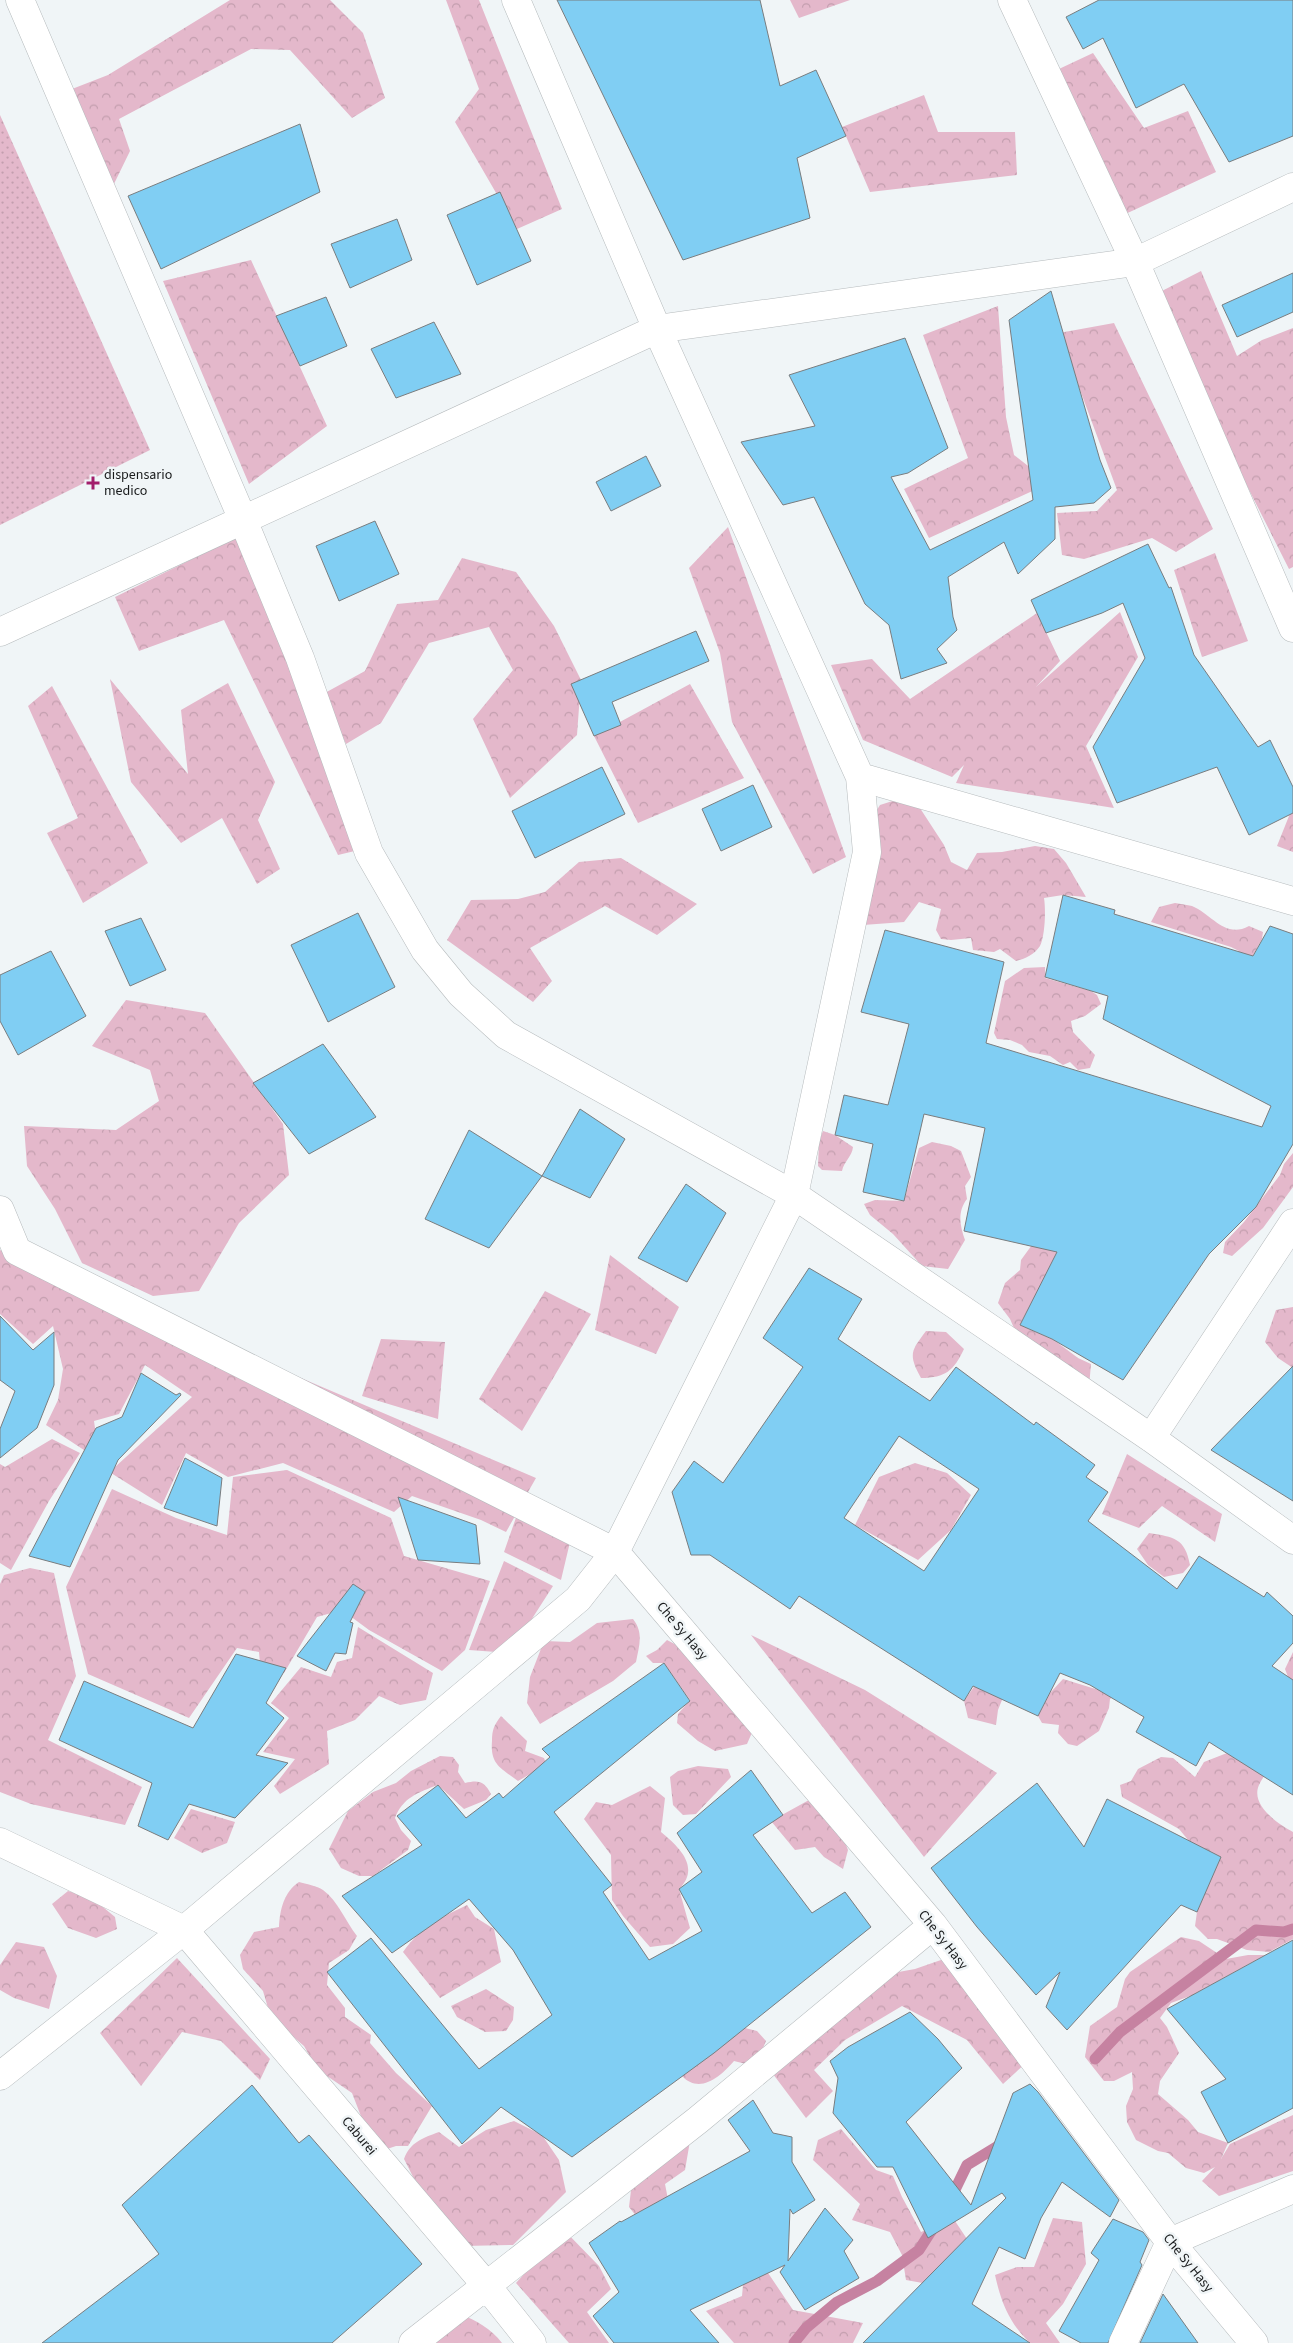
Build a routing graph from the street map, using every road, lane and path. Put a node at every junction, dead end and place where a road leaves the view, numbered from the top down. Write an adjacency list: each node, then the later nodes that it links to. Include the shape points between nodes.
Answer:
1 (20, 0): 7 (street)
2 (516, 0): 6 (street)
3 (1012, 0): 5 (street)
4 (1293, 187): 5 (street)
5 (1135, 262): 6 (street); 8 (street)
6 (657, 330): 7 (street); 10 (street)
7 (243, 520): 9 (street); 12 (street, via 300,658 369,854 425,950 461,994 506,1036)
8 (1293, 628)
9 (0, 632)
10 (860, 776): 11 (street); 12 (street, via 867,852)
11 (1293, 901)
12 (794, 1194): 16 (street); 18 (street)
13 (0, 1210): 15 (street)
14 (1293, 1222): 16 (street)
15 (8, 1254): 18 (street)
16 (1151, 1438): 17 (street)
17 (1293, 1540)
18 (615, 1552): 20 (street, Che Sy Hasy); 21 (street, via 578,1599)
19 (0, 1842): 21 (street)
20 (933, 1925): 24 (street, Che Sy Hasy); 25 (street, via 698,2120)
21 (184, 1930): 22 (street); 25 (street, Caburei)
22 (0, 2076)
23 (1293, 2189): 24 (street)
24 (1170, 2242): 28 (street); 29 (street, Che Sy Hasy)
25 (486, 2285): 26 (street); 27 (street, Caburei)
26 (413, 2343)
27 (532, 2343)
28 (1123, 2343)
29 (1254, 2343)

